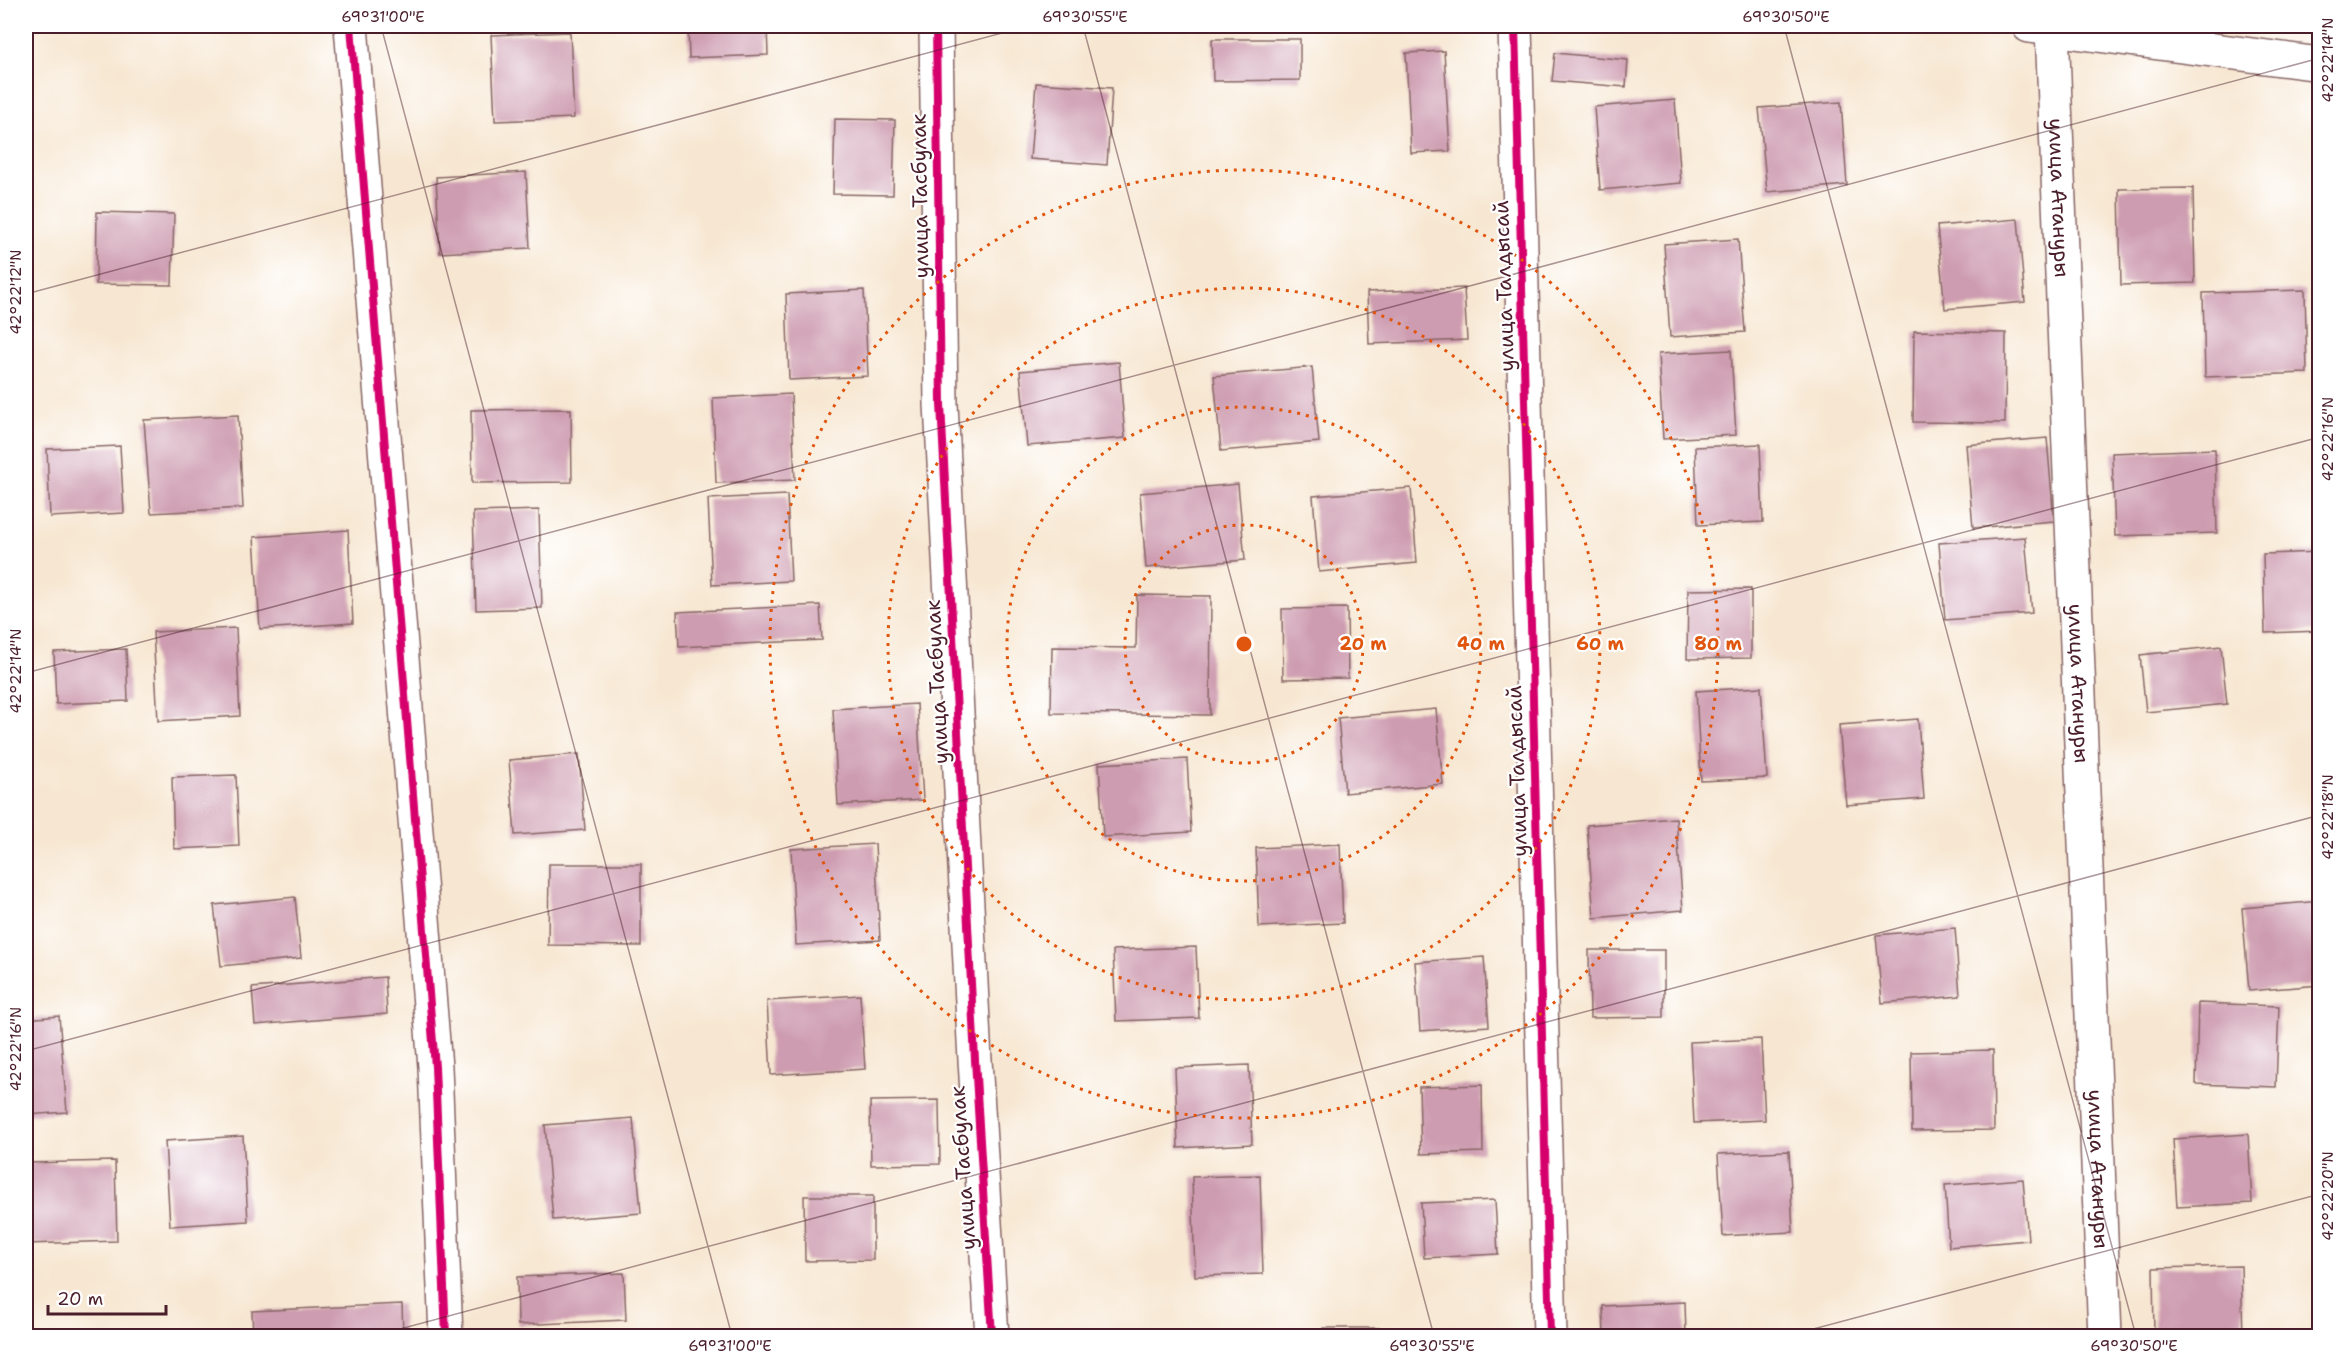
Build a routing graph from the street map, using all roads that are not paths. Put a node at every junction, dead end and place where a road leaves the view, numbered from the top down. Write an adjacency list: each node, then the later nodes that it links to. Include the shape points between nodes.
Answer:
1 (351, 26): 6 (street, via 435,1067)
2 (936, 26): 7 (street, улица Тасбулак, via 941,405)
3 (1515, 26): 8 (street, улица Талдысай)
4 (2041, 27): 5 (street); 9 (street, улица Атануры)
5 (2319, 64)
6 (446, 1336)
7 (992, 1336)
8 (1550, 1336)
9 (2104, 1336)

